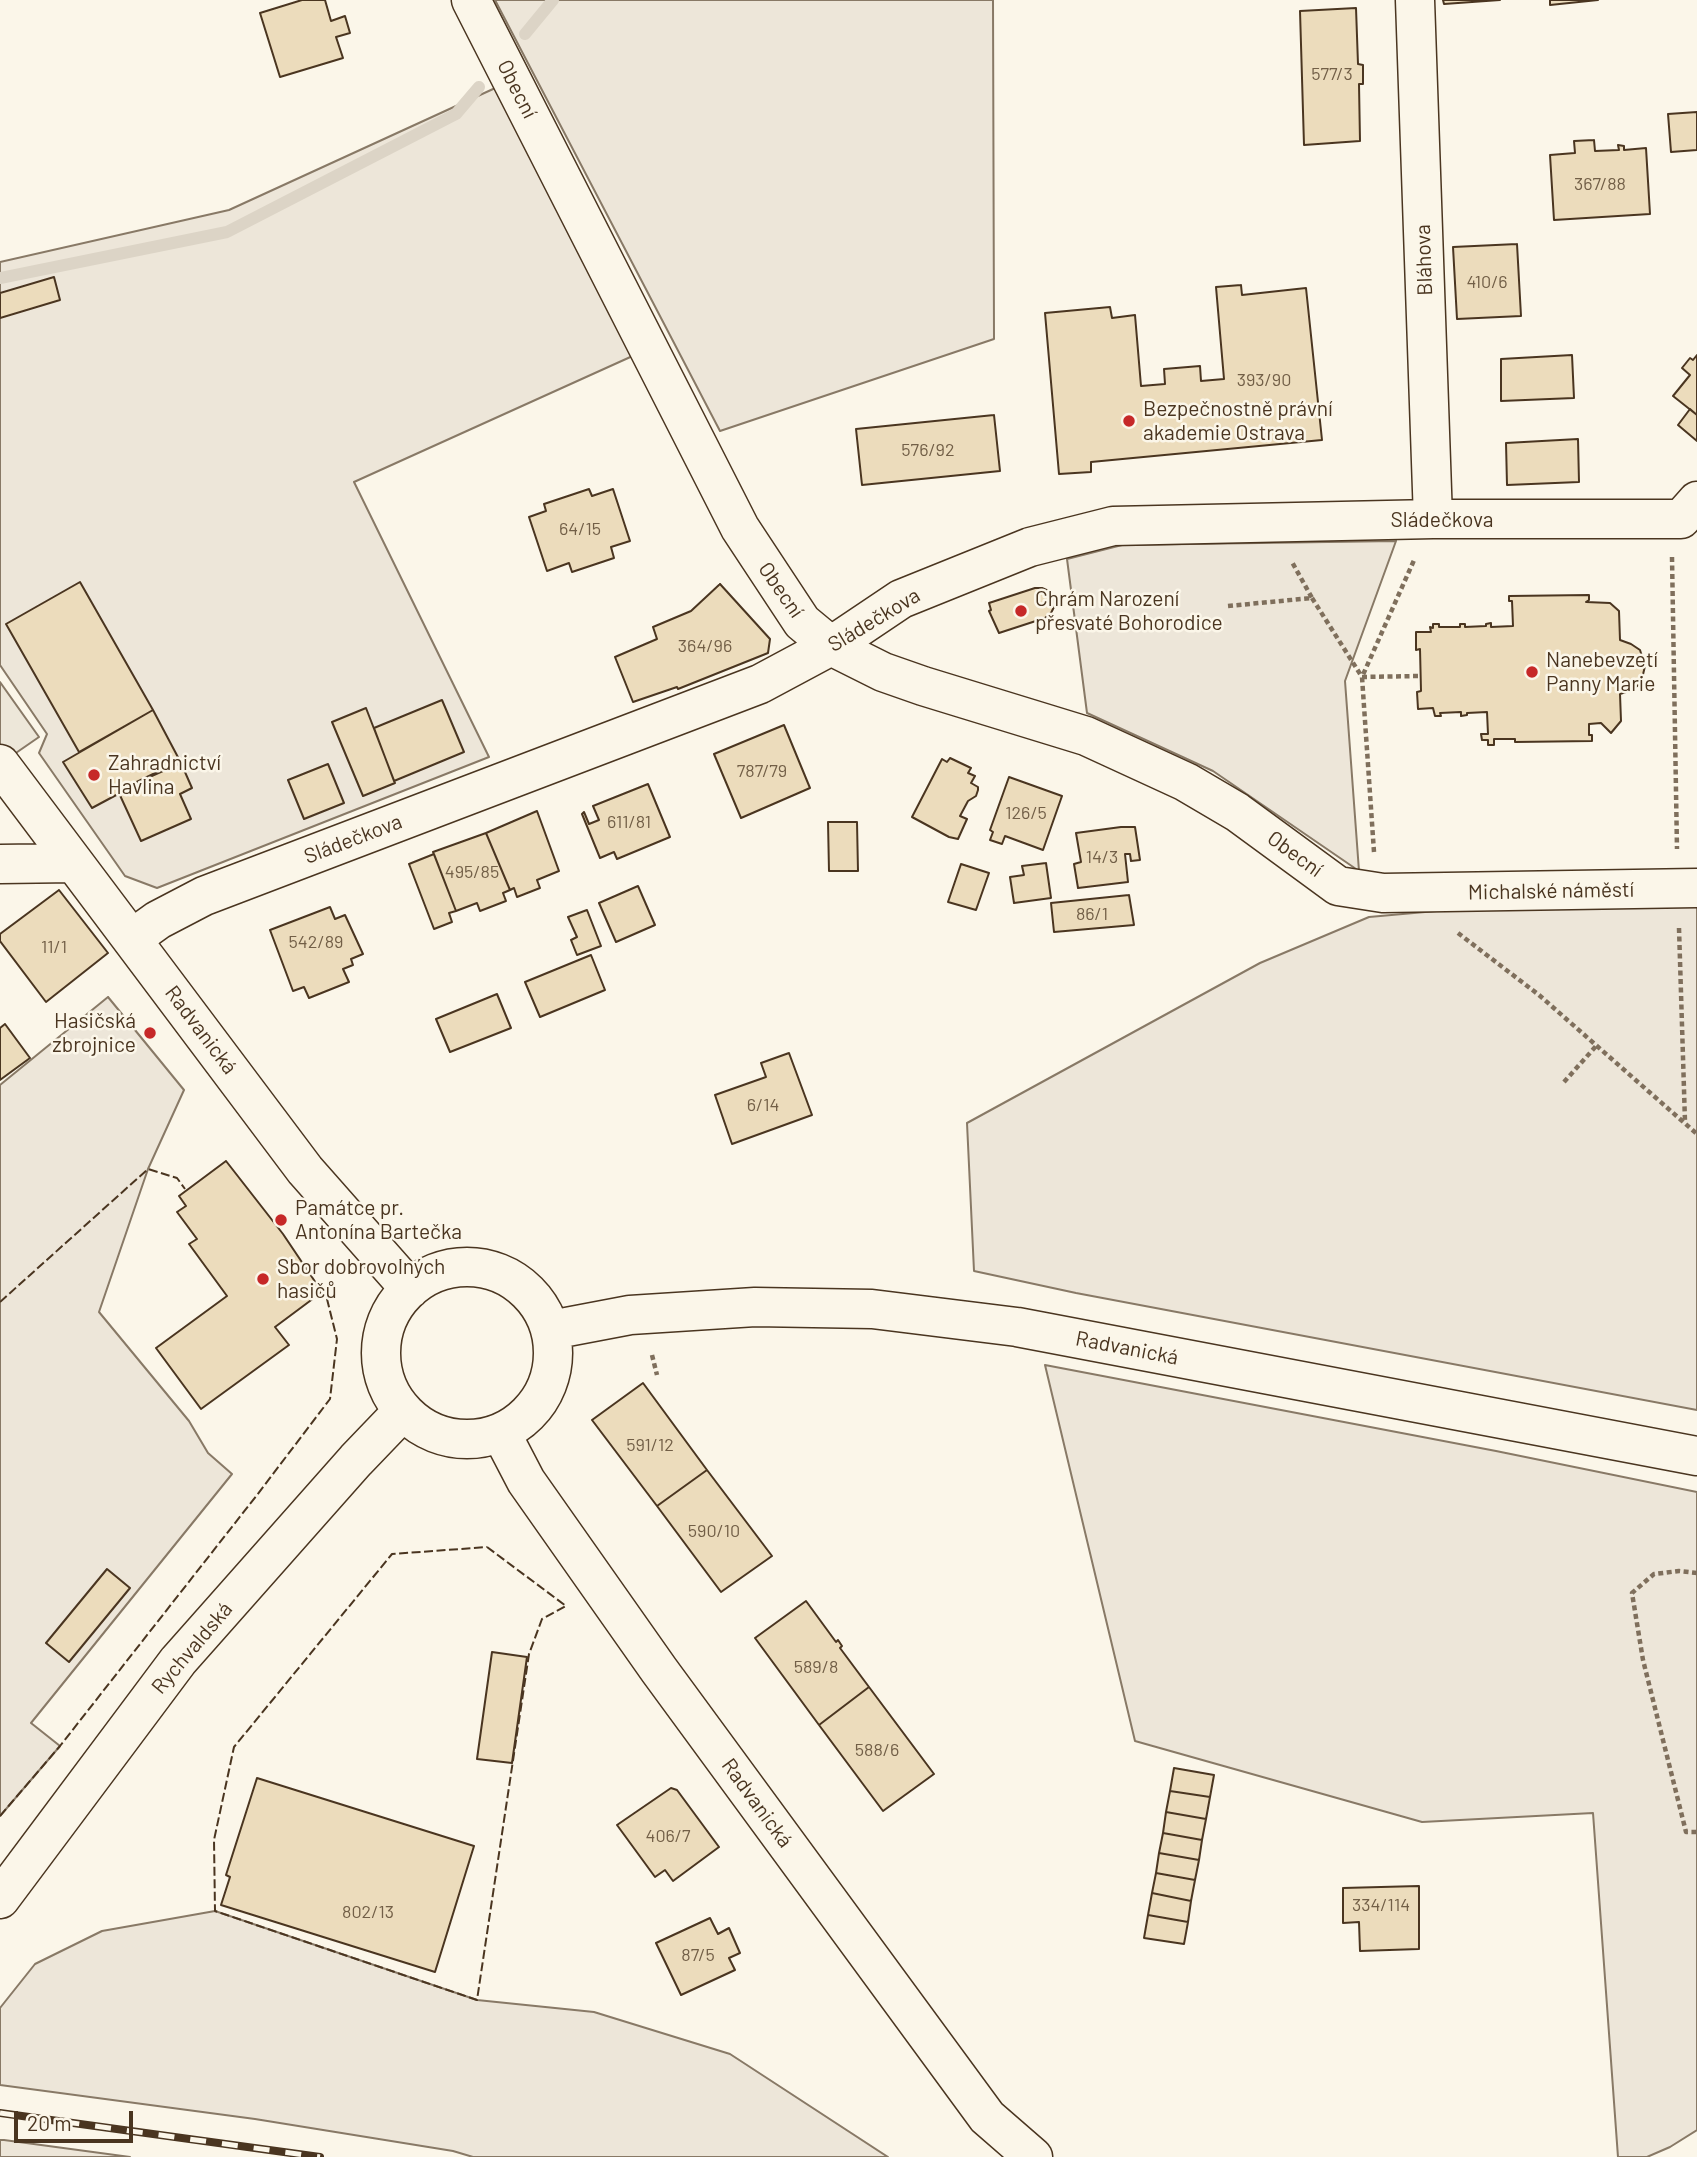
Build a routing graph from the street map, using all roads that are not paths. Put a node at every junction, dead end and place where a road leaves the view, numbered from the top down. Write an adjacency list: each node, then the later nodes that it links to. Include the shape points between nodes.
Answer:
1 (471, 0): 5 (street, Obecní, via 740,528 802,622)
2 (1415, 0): 4 (street, Bláhova)
3 (1683, 513): 4 (street, Sládečkova)
4 (1433, 519): 5 (street, Sládečkova, via 1113,526 1030,547 901,599)
5 (831, 646): 10 (street, Obecní, via 923,686 1086,736 1186,782 1237,812 1338,886); 11 (street, Sládečkova, via 760,684 204,896)
6 (0, 764): 7 (street, Radvanická)
7 (74, 863): 8 (street); 11 (street, Radvanická)
8 (0, 864)
9 (1687, 889): 10 (street, Michalské náměstí)
10 (1405, 893)
11 (132, 938): 12 (street, Radvanická, via 314,1181)
12 (410, 1289): 13 (street, via 439,1272 466,1267 493,1271 518,1283 537,1302); 14 (street, via 387,1322 382,1345 382,1369)
13 (551, 1330): 15 (street, via 554,1358 546,1389 527,1415); 16 (street, Radvanická, via 630,1315 755,1307 872,1309 1017,1327)
14 (403, 1411): 15 (street, via 424,1428 449,1437 475,1439); 17 (street, Rychvaldská, via 178,1661)
15 (501, 1433): 18 (street, Radvanická, via 526,1481 659,1670 987,2118)
16 (1697, 1456)
17 (0, 1899)
18 (1033, 2157)

